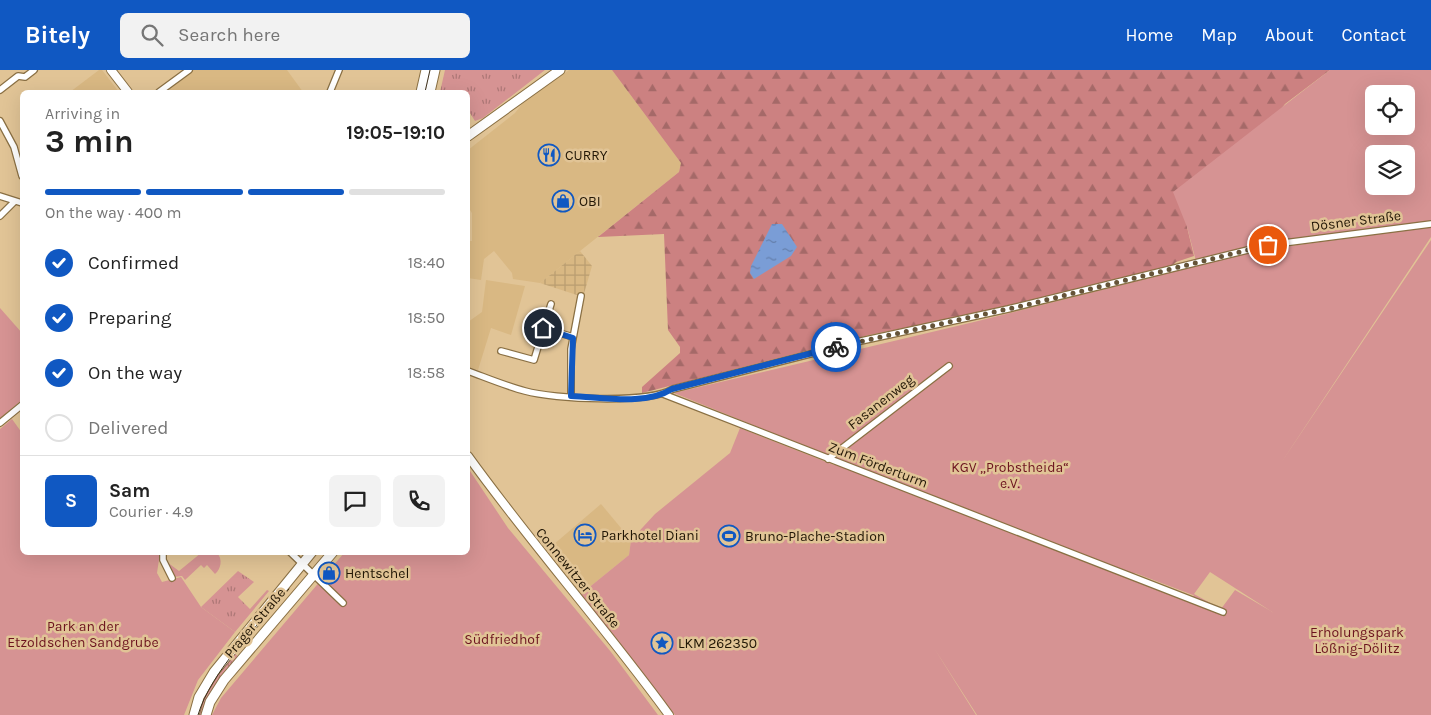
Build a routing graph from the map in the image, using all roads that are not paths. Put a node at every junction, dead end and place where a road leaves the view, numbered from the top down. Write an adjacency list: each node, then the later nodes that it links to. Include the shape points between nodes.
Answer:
1 (34, 70): 8 (street, via 25,77 18,76)
2 (111, 70): 9 (street)
3 (189, 70): 10 (street)
4 (339, 70): 11 (street)
5 (426, 70): 12 (main road)
6 (435, 70): 13 (main road)
7 (560, 70): 15 (main road)
8 (0, 90)
9 (126, 90)
10 (163, 90)
11 (331, 90)
12 (421, 90)
13 (430, 90)
14 (0, 121): 16 (street, via 14,147)
15 (470, 135)
16 (20, 169)
17 (0, 196): 18 (street)
18 (14, 202): 19 (street); 20 (street)
19 (20, 204)
20 (0, 216)
21 (1431, 224): 29 (street, Dösner Straße, via 1268,245 1017,307 861,341 672,389)
22 (581, 296): 25 (street)
23 (551, 304): 24 (street)
24 (543, 328): 25 (street); 26 (street, via 534,360)
25 (573, 338): 30 (street)
26 (501, 351)
27 (949, 366): 34 (street, Fasanenweg)
28 (470, 372): 30 (street, Dösner Straße, via 526,392 554,397)
29 (664, 394): 30 (street, Dösner Straße, via 635,398); 34 (street, Zum Förderturm)
30 (571, 396)
31 (20, 407): 32 (street)
32 (0, 423)
33 (470, 459): 46 (street, Connewitzer Straße, via 516,523)
34 (828, 459): 43 (street, Zum Förderturm)
35 (163, 555): 41 (street)
36 (293, 555): 39 (street)
37 (310, 555): 39 (main road, Prager Straße)
38 (330, 555): 40 (main road, Prager Straße)
39 (302, 565): 40 (street); 44 (main road, Prager Straße, via 214,672 199,697)
40 (313, 576): 42 (street); 45 (main road, Prager Straße, via 224,680)
41 (172, 578)
42 (343, 603)
43 (1223, 612)
44 (194, 715)
45 (206, 715)
46 (669, 715)

